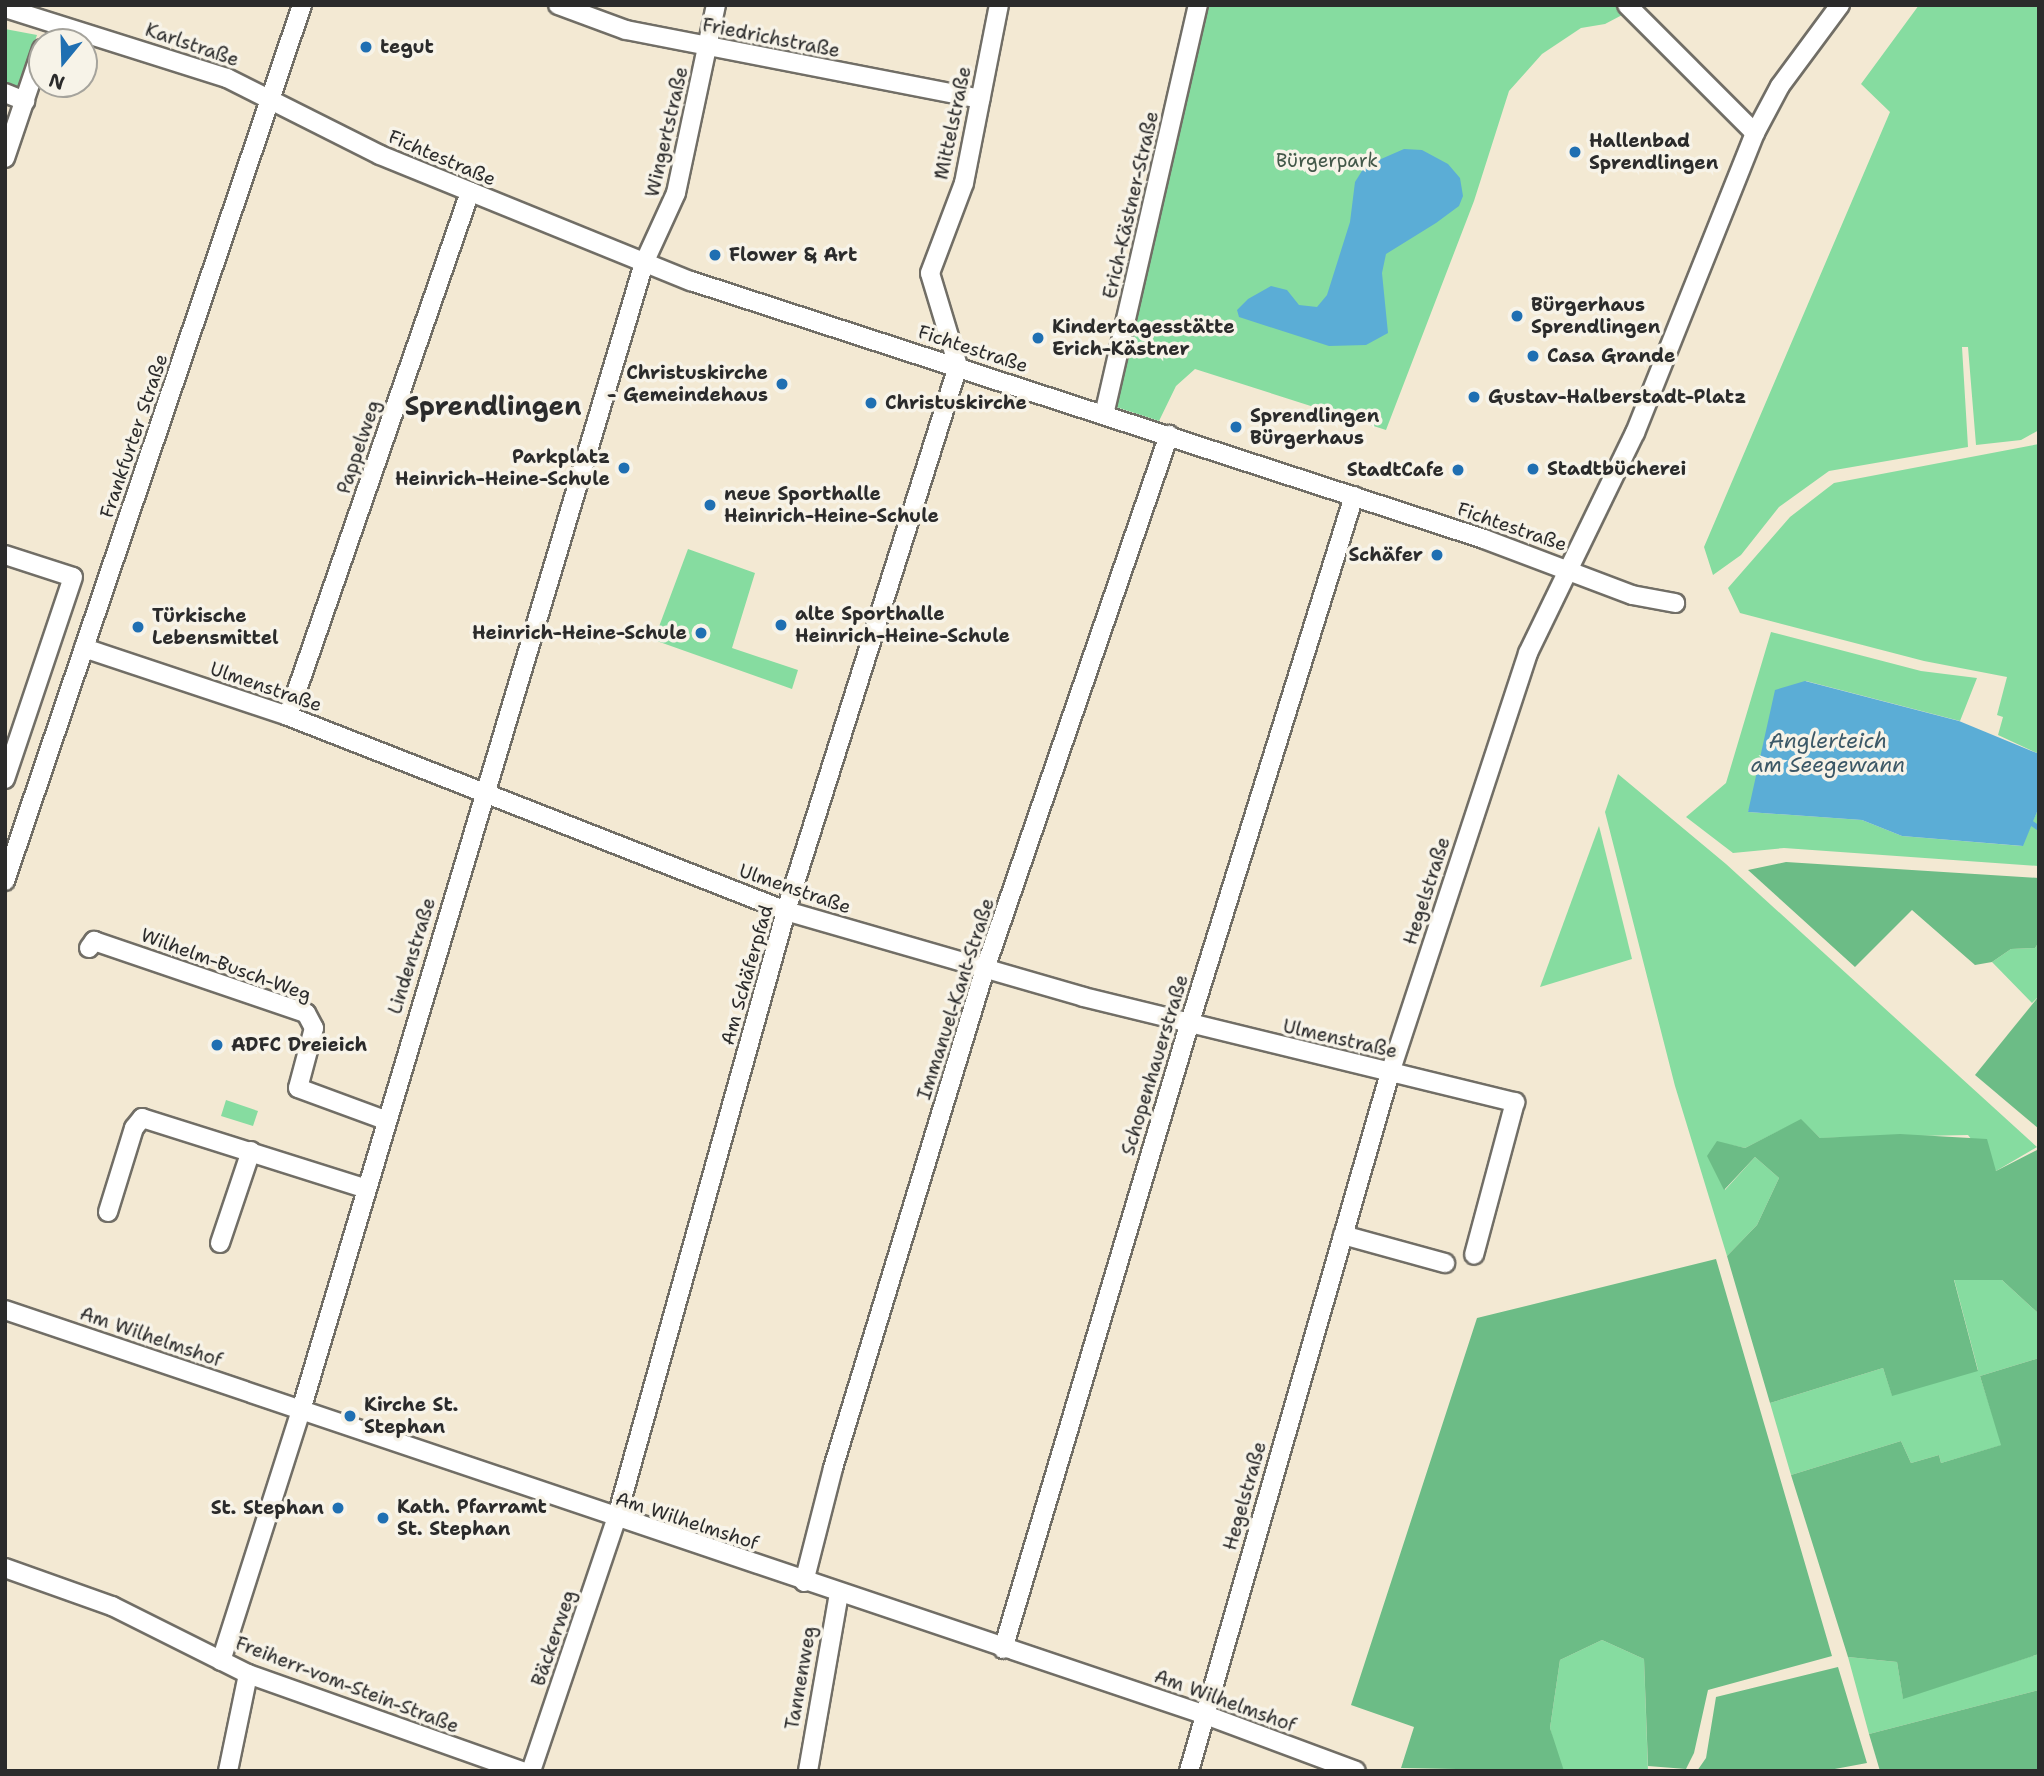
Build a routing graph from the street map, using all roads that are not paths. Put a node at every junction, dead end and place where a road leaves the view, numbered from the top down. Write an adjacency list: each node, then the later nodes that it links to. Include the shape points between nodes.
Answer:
1 (302, 5): 16 (street, Frankfurter Straße)
2 (558, 5): 11 (street, Friedrichstraße, via 610,26)
3 (716, 5): 11 (street, Wingertstraße)
4 (999, 5): 14 (street, Mittelstraße)
5 (1198, 5): 22 (street, Erich-Kästner-Straße)
6 (1627, 5): 17 (street)
7 (1840, 5): 17 (street, Hegelstraße, via 1780,86)
8 (12, 8): 9 (street, Karlstraße)
9 (52, 20): 10 (street); 16 (street, Karlstraße, via 211,71)
10 (49, 28)
11 (708, 47): 14 (street, Friedrichstraße); 20 (street, Wingertstraße, via 676,193)
12 (28, 89): 15 (street)
13 (5, 93): 15 (street)
14 (980, 99): 21 (street, Mittelstraße, via 964,183 929,273)
15 (24, 101): 18 (street)
16 (271, 101): 19 (street, Fichtestraße, via 380,155); 28 (street, Frankfurter Straße)
17 (1755, 133): 26 (street, Hegelstraße, via 1635,433)
18 (5, 158)
19 (470, 192): 20 (street, Fichtestraße); 29 (street, Pappelweg)
20 (644, 263): 21 (street, Fichtestraße); 31 (street, Lindenstraße)
21 (958, 366): 22 (street, Fichtestraße); 33 (street, Am Schäferpfad)
22 (1104, 415): 23 (street, Fichtestraße)
23 (1169, 435): 24 (street, Fichtestraße); 35 (street, Immanuel-Kant-Straße)
24 (1354, 496): 26 (street, Fichtestraße); 36 (street, Schopenhauerstraße)
25 (5, 555): 30 (street, via 73,578)
26 (1571, 569): 27 (street, Fichtestraße, via 1632,595); 37 (street, Hegelstraße, via 1528,653)
27 (1675, 603)
28 (84, 648): 29 (street, Ulmenstraße); 32 (street, Frankfurter Straße)
29 (288, 716): 31 (street, Ulmenstraße)
30 (5, 779)
31 (484, 793): 33 (street, Ulmenstraße); 38 (street, Lindenstraße)
32 (5, 881)
33 (786, 911): 35 (street, Ulmenstraße); 48 (street, Am Schäferpfad)
34 (89, 948): 38 (street, Wilhelm-Busch-Weg, via 94,942 306,1013 314,1028 299,1088)
35 (985, 969): 36 (street, Ulmenstraße); 50 (street, Immanuel-Kant-Straße, via 833,1468)
36 (1188, 1025): 37 (street, Ulmenstraße); 52 (street, Schopenhauerstraße)
37 (1390, 1073): 42 (street, Hegelstraße); 44 (street, Ulmenstraße, via 1515,1102)
38 (385, 1120): 40 (street, Lindenstraße)
39 (251, 1151): 40 (street); 41 (street, via 142,1118 134,1128); 43 (street)
40 (364, 1188): 47 (street, Lindenstraße)
41 (108, 1212)
42 (1343, 1235): 45 (street); 55 (street, Hegelstraße)
43 (220, 1243)
44 (1475, 1255)
45 (1446, 1263)
46 (5, 1310): 47 (street, Am Wilhelmshof)
47 (301, 1410): 48 (street, Am Wilhelmshof); 53 (street, Lindenstraße)
48 (616, 1520): 50 (street, Am Wilhelmshof); 59 (street, Bäckerweg)
49 (5, 1568): 53 (street, Freiherr-vom-Stein-Straße, via 112,1606)
50 (804, 1582): 51 (street, Am Wilhelmshof)
51 (839, 1594): 52 (street, Am Wilhelmshof); 60 (street, Tannenweg)
52 (1003, 1649): 55 (street, Am Wilhelmshof)
53 (221, 1661): 54 (street, Freiherr-vom-Stein-Straße)
54 (248, 1674): 56 (street, Freiherr-vom-Stein-Straße); 57 (street)
55 (1203, 1714): 61 (street, Hegelstraße); 62 (street, Am Wilhelmshof)
56 (504, 1768): 58 (street, Freiherr-vom-Stein-Straße)
57 (228, 1771)
58 (522, 1771)
59 (531, 1771)
60 (808, 1771)
61 (1189, 1771)
62 (1356, 1771)

